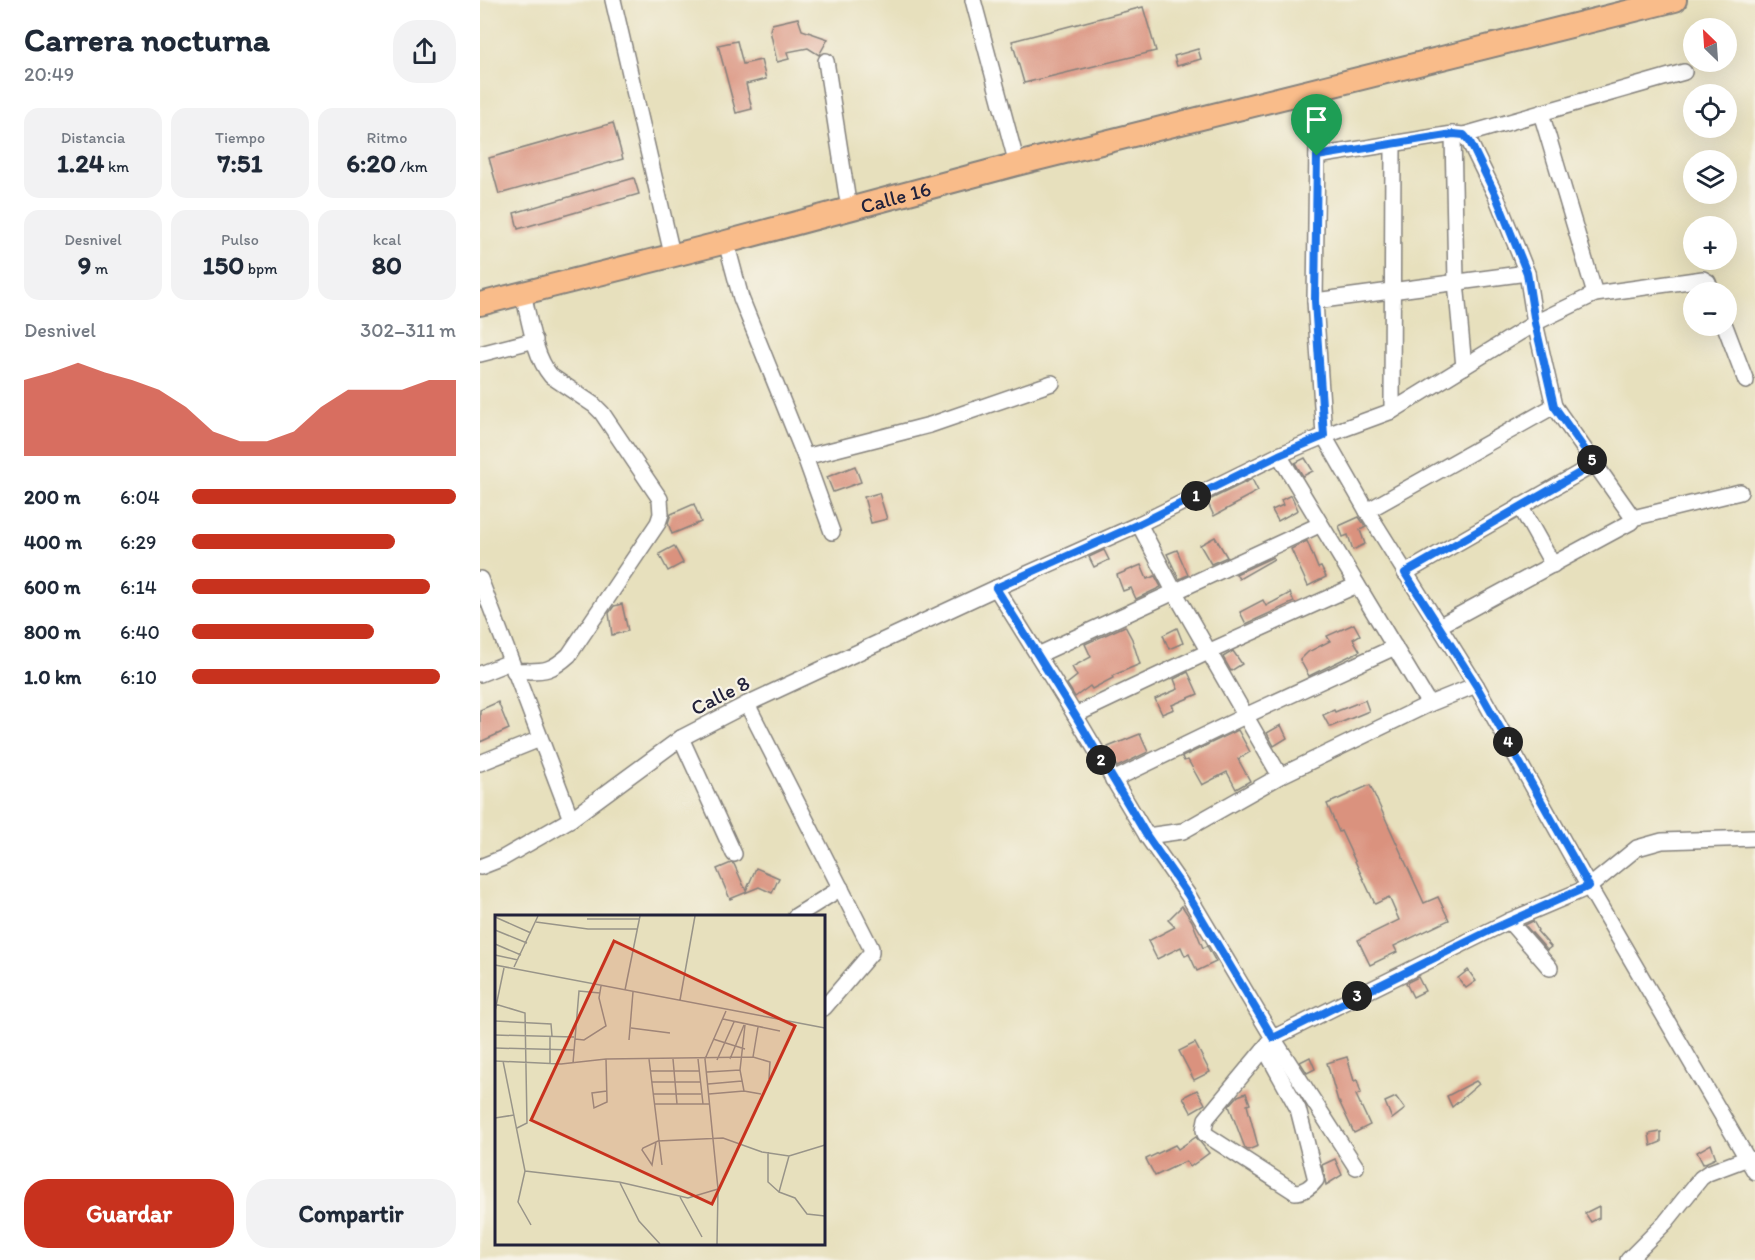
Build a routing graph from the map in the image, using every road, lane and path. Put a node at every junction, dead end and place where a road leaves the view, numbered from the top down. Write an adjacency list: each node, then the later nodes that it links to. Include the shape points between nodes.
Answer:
1 (613, 0): 14 (street)
2 (973, 0): 11 (street)
3 (1675, 0): 6 (highway, Calle 16)
4 (825, 62): 12 (street)
5 (1684, 72): 7 (street)
6 (1310, 91): 10 (street); 11 (highway, Calle 16)
7 (1541, 113): 8 (street); 20 (street)
8 (1458, 134): 9 (street); 15 (street, via 1470,142); 16 (street)
9 (1393, 144): 10 (street); 18 (street)
10 (1317, 152): 21 (street)
11 (1017, 164): 12 (highway, Calle 16)
12 (849, 209): 13 (highway, Calle 16)
13 (728, 252): 14 (highway, Calle 16); 34 (street, via 741,298)
14 (672, 254): 19 (highway, Calle 16)
15 (1527, 273): 16 (street); 23 (street)
16 (1455, 282): 18 (street); 27 (street)
17 (1708, 282): 20 (street, Calle 8, via 1703,279)
18 (1393, 290): 21 (street); 31 (street)
19 (523, 293): 22 (highway, Calle 16); 24 (street)
20 (1595, 294): 23 (street, Calle 8)
21 (1315, 301): 32 (street)
22 (480, 304)
23 (1535, 323): 27 (street, Calle 8); 30 (street)
24 (534, 336): 26 (street); 53 (street, via 551,376 602,413 660,499 661,514 569,655 548,670)
25 (1729, 336): 28 (street)
26 (480, 354)
27 (1464, 367): 31 (street, Calle 8)
28 (1746, 381)
29 (1052, 383): 34 (street, via 930,425)
30 (1554, 406): 35 (street); 38 (street)
31 (1392, 411): 32 (street, Calle 8)
32 (1324, 436): 33 (street, Calle 8); 38 (street)
33 (1279, 455): 40 (street, Calle 8); 41 (street)
34 (805, 456): 42 (street)
35 (1595, 464): 37 (street); 39 (street)
36 (1740, 492): 39 (street)
37 (1520, 506): 43 (street); 44 (street)
38 (1367, 511): 44 (street)
39 (1633, 518): 43 (street)
40 (1139, 524): 47 (street, Calle 8); 48 (street)
41 (1319, 525): 46 (street); 48 (street)
42 (832, 532)
43 (1552, 565): 49 (street)
44 (1405, 573): 49 (street)
45 (480, 579): 53 (street)
46 (1357, 585): 50 (street); 51 (street)
47 (996, 588): 52 (street); 56 (street, Calle 8)
48 (1174, 591): 51 (street); 52 (street)
49 (1438, 626): 55 (street)
50 (1395, 647): 57 (street); 59 (street)
51 (1208, 652): 58 (street); 59 (street)
52 (1038, 655): 58 (street)
53 (512, 666): 54 (street); 61 (street)
54 (480, 674)
55 (1476, 685): 57 (street); 70 (street)
56 (747, 704): 60 (street, Calle 8); 71 (street)
57 (1429, 704): 63 (street)
58 (1075, 715): 64 (street)
59 (1245, 716): 63 (street); 64 (street)
60 (681, 738): 65 (street, Calle 8); 68 (street)
61 (540, 739): 62 (street); 65 (street)
62 (480, 763)
63 (1280, 776): 66 (street, via 1183,831)
64 (1113, 780): 66 (street)
65 (571, 819): 69 (street, Calle 8)
66 (1147, 836): 76 (street, via 1188,895)
67 (1755, 838): 70 (street, via 1662,841 1637,848)
68 (734, 854)
69 (480, 867)
70 (1589, 886): 73 (street); 77 (street)
71 (841, 888): 72 (street); 75 (street, via 871,953)
72 (798, 915)
73 (1509, 921): 74 (street); 76 (street)
74 (1550, 968)
75 (825, 1007)
76 (1269, 1044): 76 (street, via 1206,1119 1204,1130 1300,1192 1316,1180 1298,1109); 78 (street)
77 (1752, 1165): 79 (street, via 1708,1173 1701,1178 1665,1223)
78 (1356, 1167)
79 (1628, 1260)

